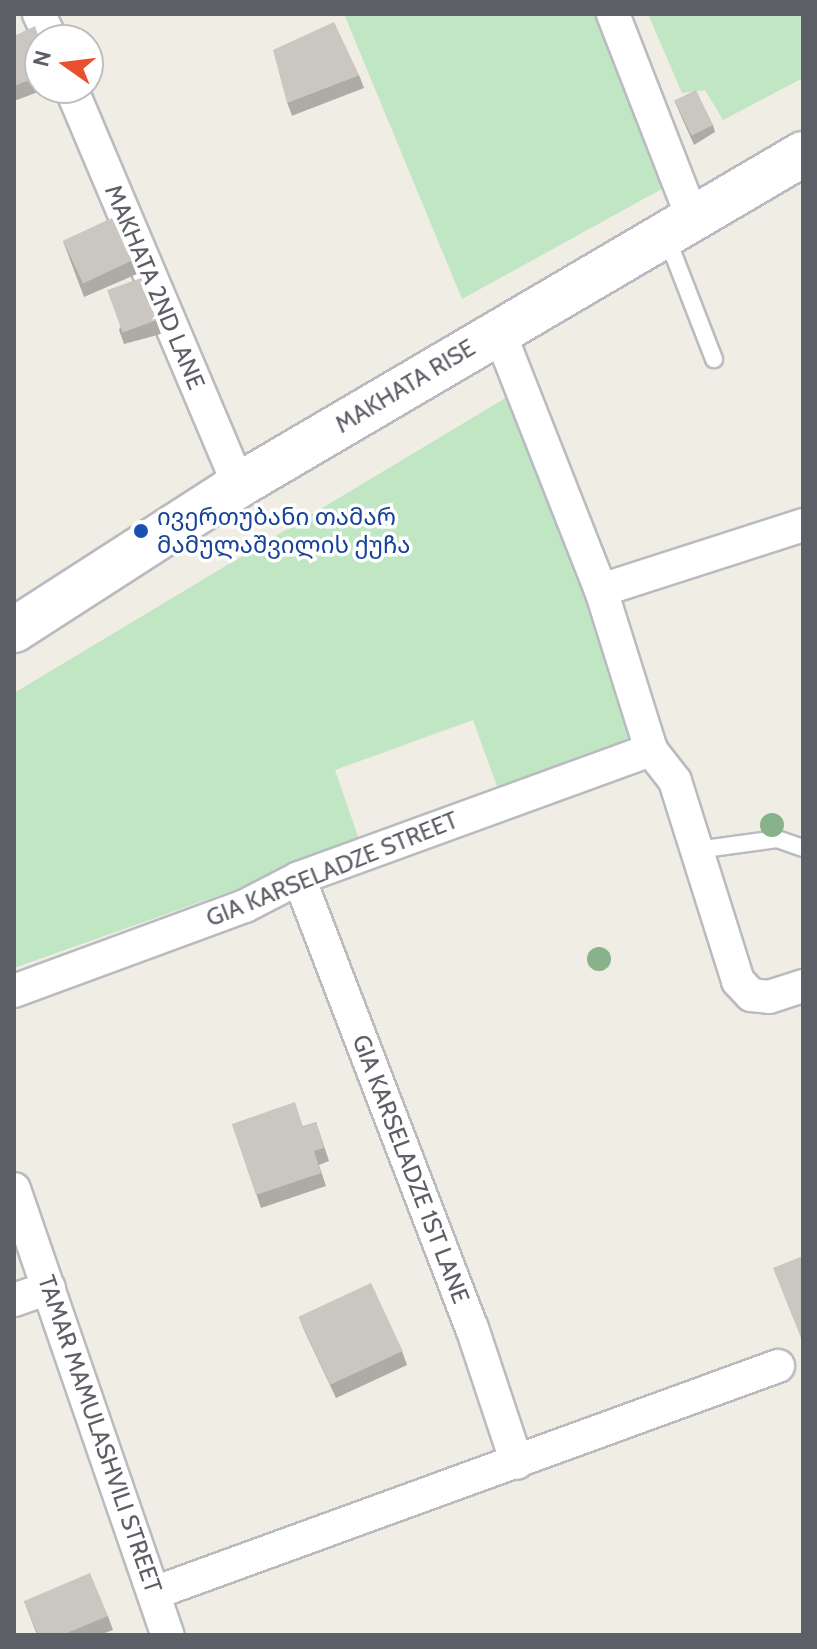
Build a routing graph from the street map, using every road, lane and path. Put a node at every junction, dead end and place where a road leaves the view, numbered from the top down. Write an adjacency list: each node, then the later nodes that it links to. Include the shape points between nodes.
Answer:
1 (613, 14): 4 (street)
2 (78, 104): 7 (street, MAKHATA 2ND LANE)
3 (803, 154): 4 (main road, MAKHATA RISE)
4 (678, 225): 5 (main road, MAKHATA RISE); 6 (lane)
5 (498, 329): 7 (main road, MAKHATA RISE); 9 (street)
6 (714, 359)
7 (239, 485): 10 (main road, MAKHATA RISE)
8 (803, 525): 9 (street)
9 (601, 590): 11 (street)
10 (14, 630)
11 (651, 750): 13 (street, via 675,781); 14 (street, GIA KARSELADZE STREET)
12 (803, 848): 13 (lane, via 777,839)
13 (697, 850): 15 (street, via 738,981 751,995 769,997)
14 (299, 878): 16 (street, GIA KARSELADZE STREET, via 245,906); 21 (street, GIA KARSELADZE 1ST LANE, via 472,1328)
15 (803, 986)
16 (14, 991)
17 (14, 1189): 18 (street, TAMAR MAMULASHVILI STREET)
18 (49, 1288): 19 (street); 22 (street, TAMAR MAMULASHVILI STREET)
19 (14, 1300)
20 (778, 1366): 21 (street)
21 (517, 1463): 22 (street)
22 (157, 1592): 23 (street, TAMAR MAMULASHVILI STREET)
23 (168, 1635)

